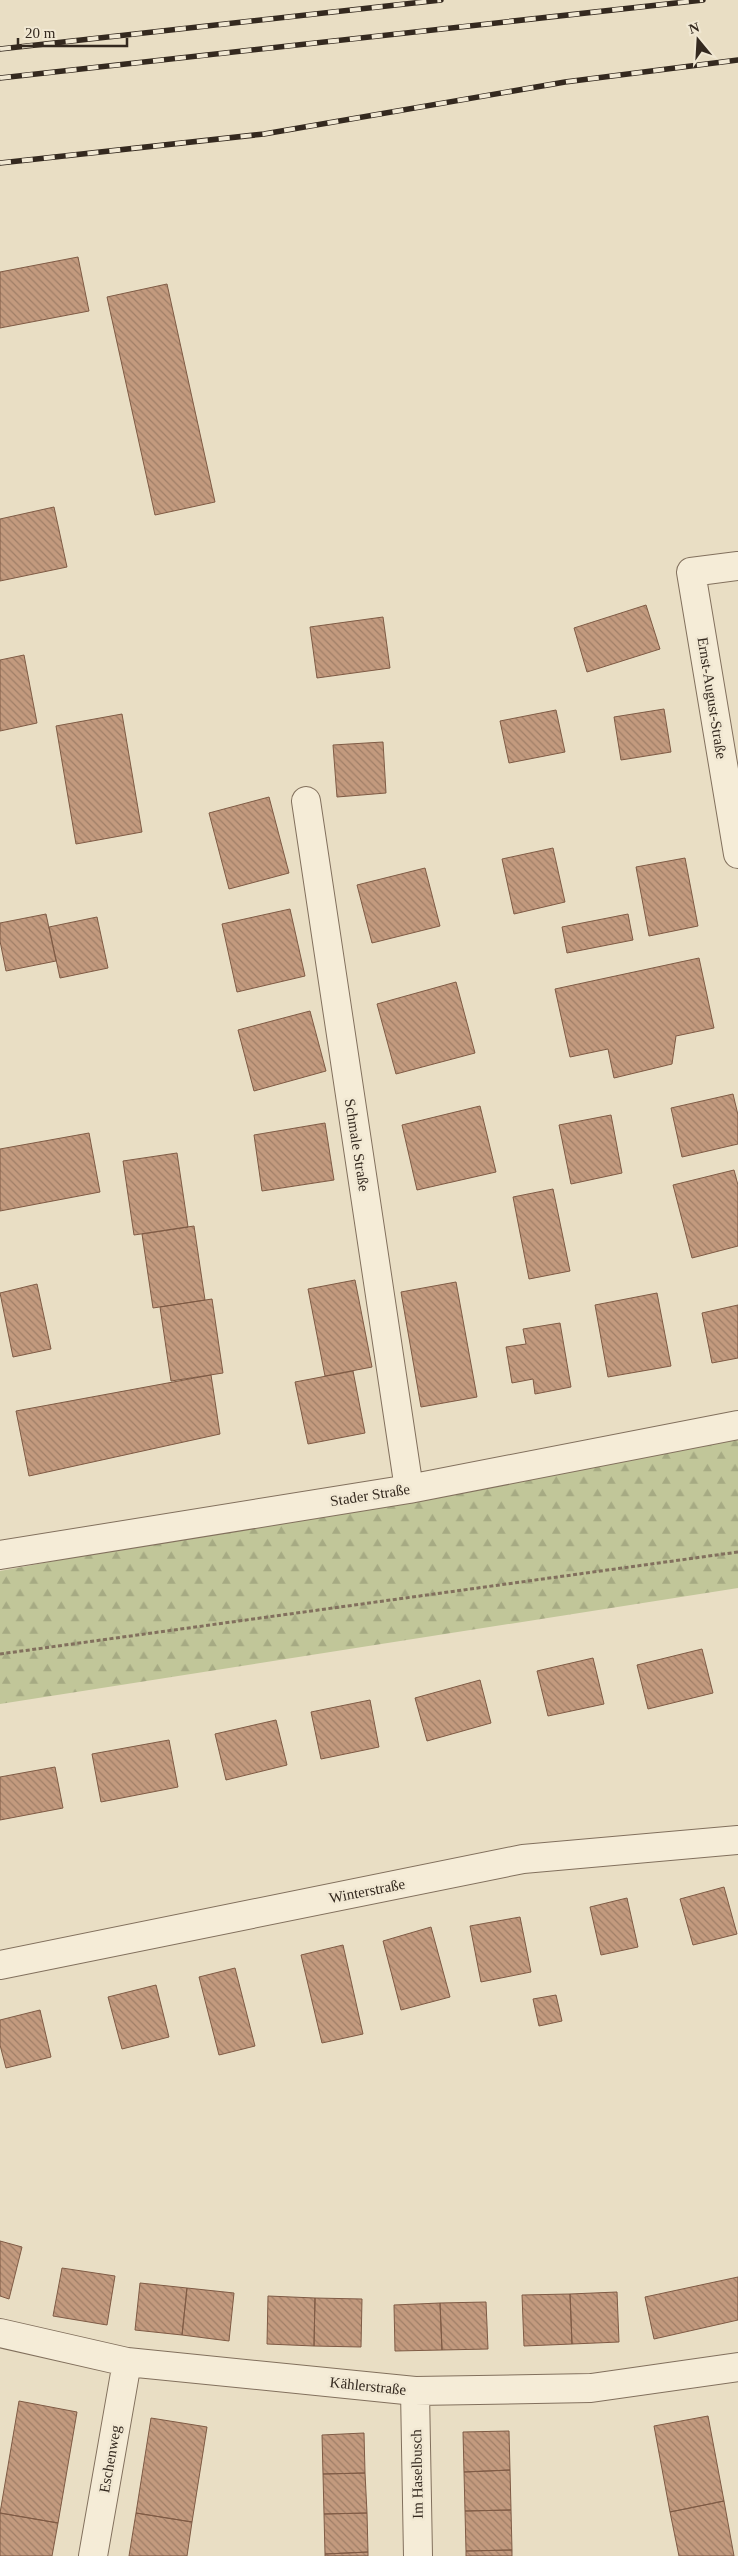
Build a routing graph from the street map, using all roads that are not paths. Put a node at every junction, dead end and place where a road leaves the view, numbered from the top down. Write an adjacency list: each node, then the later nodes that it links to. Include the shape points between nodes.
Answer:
1 (738, 566): 3 (street, Ernst-August-Straße, via 691,572)
2 (306, 801): 5 (street, Schmale Straße)
3 (738, 854)
4 (738, 1425): 5 (street, Stader Straße)
5 (409, 1489): 6 (street, Stader Straße)
6 (0, 1555)
7 (738, 1840): 8 (street, Winterstraße, via 523,1860)
8 (0, 1965)
9 (0, 2333): 10 (street, Kählerstraße)
10 (127, 2362): 12 (street, Kählerstraße); 13 (street, Eschenweg)
11 (738, 2367): 12 (street, Kählerstraße, via 591,2388)
12 (415, 2391): 14 (street, Im Haselbusch)
13 (93, 2556)
14 (418, 2556)

